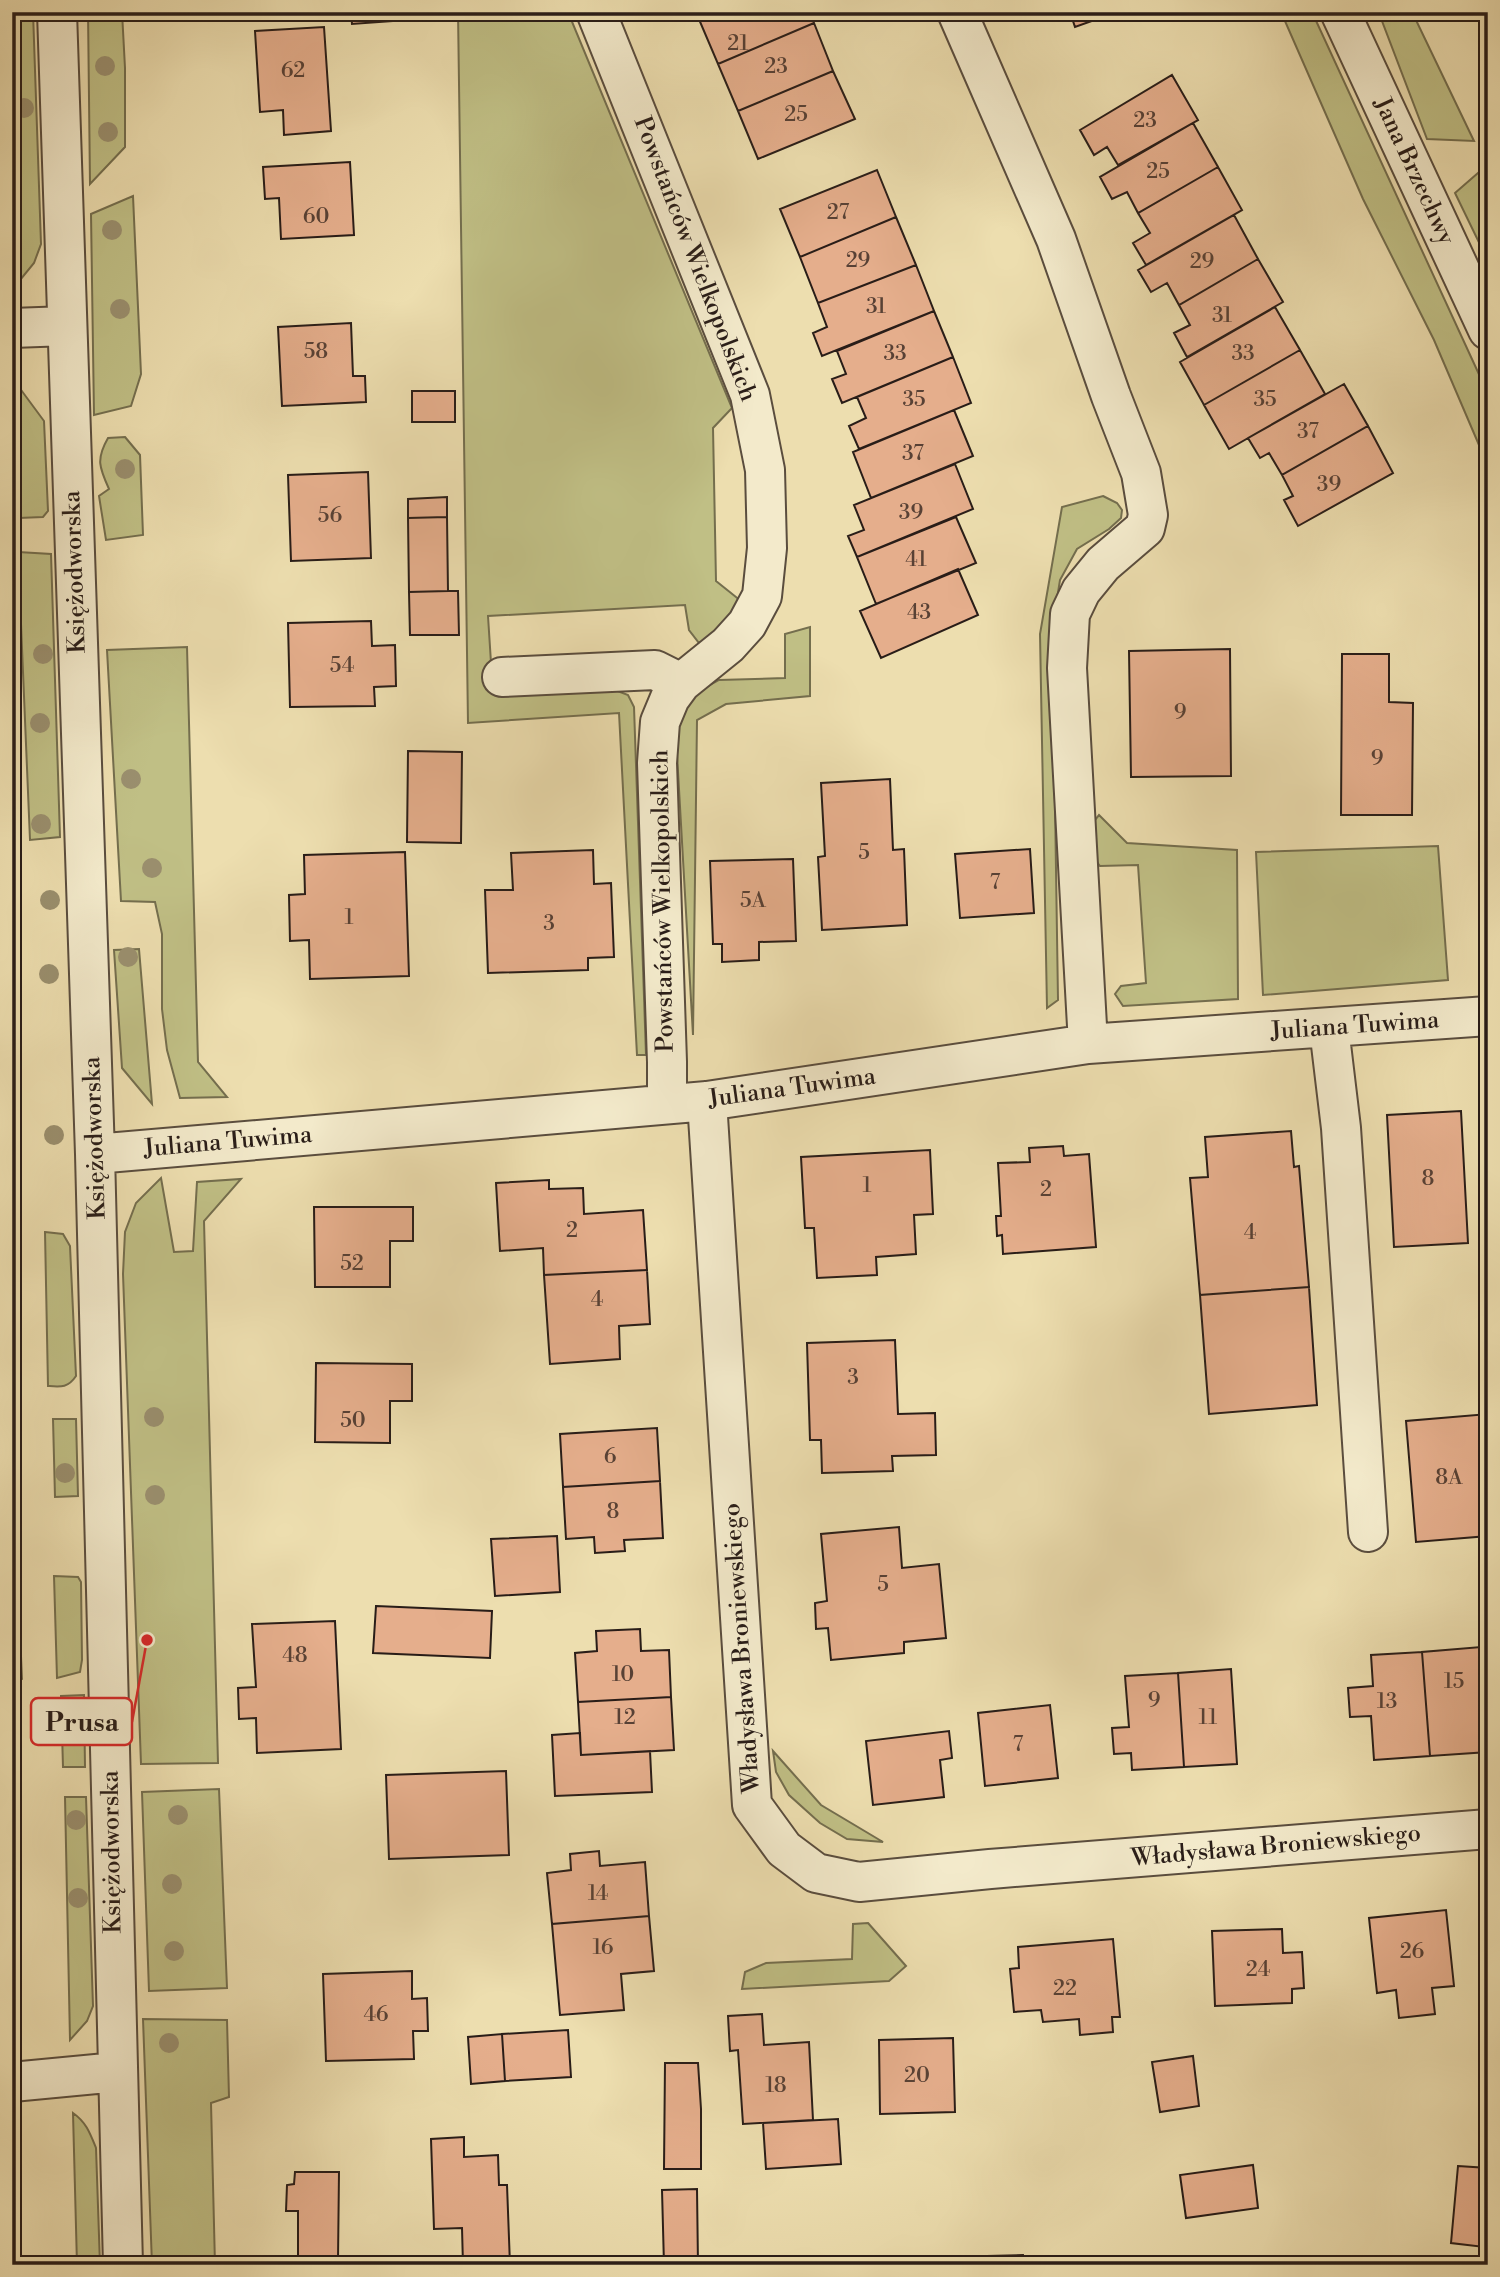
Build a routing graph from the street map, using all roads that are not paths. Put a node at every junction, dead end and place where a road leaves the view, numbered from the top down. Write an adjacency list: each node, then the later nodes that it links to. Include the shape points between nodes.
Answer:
1 (57, 12): 5 (street, Księżodworska)
2 (596, 12): 9 (street, Powstańców Wielkopolskich, via 750,395 765,470 767,548 762,596 747,624 728,645)
3 (957, 12): 12 (street, via 1056,239 1141,473 1148,515 1145,528 1103,564 1070,614 1067,668)
4 (1340, 12): 7 (street, Jana Brzechwy)
5 (67, 326): 6 (street); 15 (street, Księżodworska)
6 (12, 328)
7 (1488, 330)
8 (502, 677): 9 (street, via 655,670)
9 (681, 683): 14 (street, Powstańców Wielkopolskich, via 660,722 657,763)
10 (1488, 1016): 11 (street, Juliana Tuwima)
11 (1329, 1028): 12 (street, Juliana Tuwima); 16 (street, via 1341,1128)
12 (1088, 1044): 13 (street, Juliana Tuwima)
13 (707, 1101): 14 (street, Juliana Tuwima); 17 (street, Władysława Broniewskiego, via 752,1805 784,1849 816,1873 859,1882)
14 (667, 1104): 15 (street, Juliana Tuwima)
15 (95, 1154): 18 (street, Księżodworska)
16 (1368, 1531)
17 (1488, 1829)
18 (117, 2072): 19 (street); 20 (street, Księżodworska)
19 (12, 2082)
20 (123, 2265)

